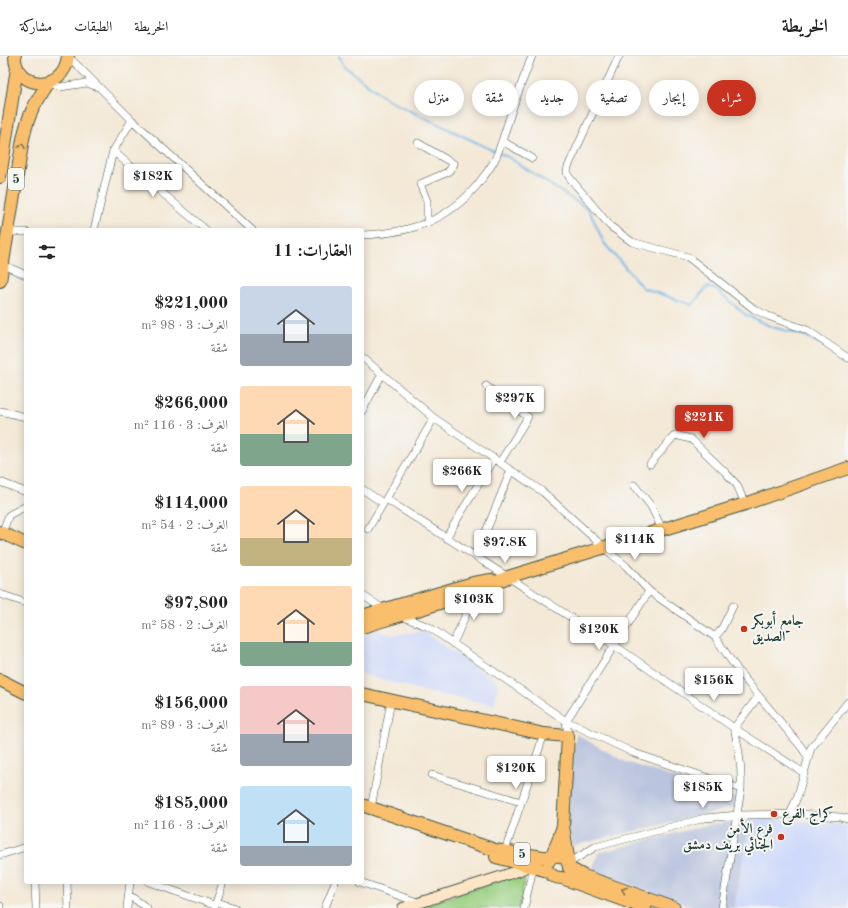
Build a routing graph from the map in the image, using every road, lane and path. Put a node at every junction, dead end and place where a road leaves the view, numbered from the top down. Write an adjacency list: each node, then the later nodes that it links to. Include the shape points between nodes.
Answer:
1 (69, 56): 5 (main road, via 63,73); 6 (street)
2 (532, 56): 9 (street)
3 (619, 56): 24 (street, via 568,167 563,172 610,226 632,242 688,257 754,308 768,316 807,330)
4 (16, 62): 5 (main road, via 23,75 30,80); 8 (main road, 5)
5 (48, 83): 6 (street, via 60,86 87,83); 18 (main road, 5, one-way to 5, via 27,120)
6 (102, 89): 7 (street)
7 (132, 120): 11 (street); 17 (street)
8 (4, 125): 13 (main road, 5)
9 (502, 141): 12 (street); 14 (street, via 496,158 469,195 452,210)
10 (418, 143): 14 (street, via 454,164 448,172 420,184 427,201)
11 (112, 151): 15 (street); 16 (street)
12 (532, 158)
13 (0, 177)
14 (427, 223): 20 (street, via 411,229)
15 (94, 228)
16 (204, 228)
17 (250, 228)
18 (8, 232): 19 (street); 21 (main road, 5)
19 (24, 232)
20 (364, 235)
21 (3, 265): 22 (street); 23 (main road, 5)
22 (24, 273)
23 (0, 281)
24 (848, 358)
25 (364, 359): 26 (street)
26 (382, 374): 28 (street); 31 (street)
27 (486, 386): 32 (street, via 528,417)
28 (364, 407)
29 (0, 411): 30 (street)
30 (24, 416)
31 (434, 418): 32 (street); 40 (street)
32 (497, 460): 35 (street); 46 (street)
33 (650, 464): 41 (street, via 675,435 691,439 737,485)
34 (848, 468): 41 (main road)
35 (511, 470): 48 (street, via 543,492); 49 (street)
36 (0, 482): 39 (street)
37 (634, 485): 44 (street, via 650,506)
38 (364, 490): 40 (street)
39 (24, 491)
40 (385, 501): 43 (street); 46 (street)
41 (745, 504): 44 (main road)
42 (24, 507): 45 (street, via 9,515)
43 (368, 529)
44 (662, 529): 48 (main road)
45 (1, 533): 47 (main road)
46 (446, 538): 49 (street)
47 (24, 543)
48 (604, 547): 50 (main road); 52 (street)
49 (476, 556): 50 (street)
50 (508, 577): 51 (main road); 57 (main road, via 473,583); 63 (street)
51 (476, 591): 59 (main road); 62 (street)
52 (649, 591): 61 (street); 63 (street)
53 (0, 594): 55 (street)
54 (364, 596): 57 (street)
55 (24, 601)
56 (733, 606): 61 (street)
57 (384, 610): 58 (main road); 59 (street)
58 (364, 615)
59 (401, 616): 60 (main road); 62 (street, via 429,627)
60 (364, 626)
61 (715, 638): 68 (street)
62 (453, 644): 72 (street)
63 (614, 645): 72 (street); 73 (street)
64 (0, 680): 66 (main road)
65 (0, 690): 69 (main road)
66 (24, 692)
67 (364, 694): 70 (main road)
68 (758, 697): 73 (street); 76 (street)
69 (24, 699)
70 (391, 701): 74 (main road); 81 (street)
71 (848, 702): 76 (street, via 811,748)
72 (566, 721): 75 (street); 79 (street, via 634,753)
73 (734, 728): 77 (street); 79 (street, via 741,763)
74 (544, 734): 75 (main road); 80 (street)
75 (568, 736): 85 (main road)
76 (808, 757): 77 (street)
77 (804, 773): 82 (street)
78 (432, 775): 80 (street)
79 (741, 789): 83 (street)
80 (522, 802): 87 (street)
81 (365, 808): 87 (main road, 5); 91 (main road, 5)
82 (790, 814): 83 (street); 84 (street)
83 (738, 815): 90 (street, via 706,818 596,847); 114 (street)
84 (848, 819)
85 (563, 826): 89 (main road); 90 (main road)
86 (24, 848): 88 (street)
87 (505, 852): 89 (main road, 5)
88 (0, 855)
89 (550, 858): 90 (main road, 5, via 562,856 566,858); 92 (main road)
90 (569, 866): 93 (main road, via 567,874); 113 (main road, 5, one-way to 90, via 584,876)
91 (531, 867): 92 (main road, 5); 102 (street); 111 (street)
92 (548, 871): 93 (main road, 5, via 551,876)
93 (562, 878): 112 (main road, 5)
94 (364, 883): 102 (street)
95 (35, 884): 104 (street)
96 (67, 884): 105 (street)
97 (130, 884): 101 (street)
98 (155, 884): 103 (street)
99 (222, 884): 103 (street)
100 (333, 884): 109 (street)
101 (129, 895): 106 (street); 107 (street)
102 (420, 903): 110 (street)
103 (216, 905): 108 (street)
104 (36, 908)
105 (68, 908)
106 (127, 908)
107 (147, 908)
108 (235, 908)
109 (326, 908)
110 (403, 908)
111 (524, 908)
112 (645, 908)
113 (674, 908)
114 (722, 908)

